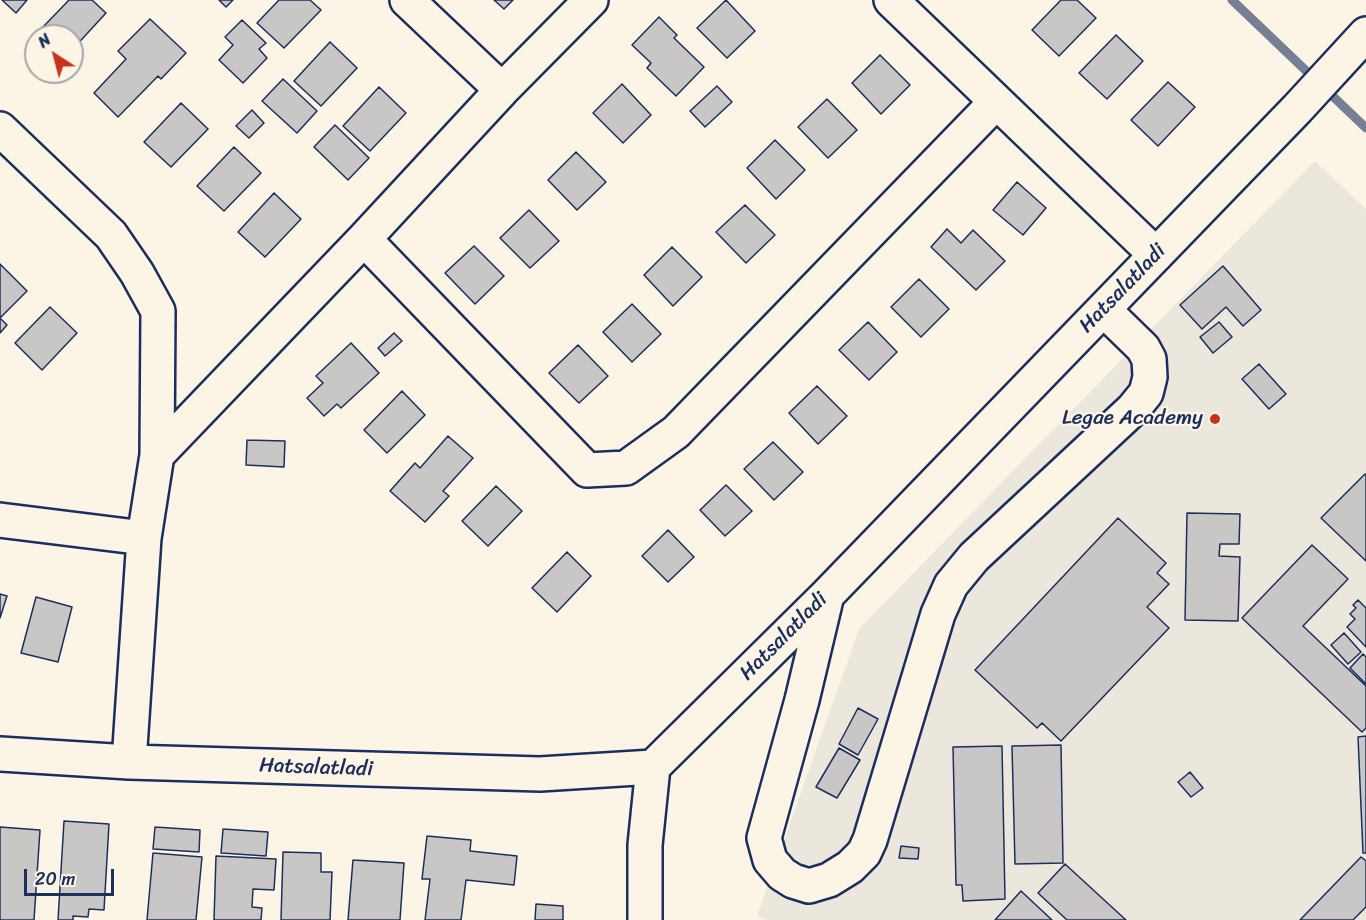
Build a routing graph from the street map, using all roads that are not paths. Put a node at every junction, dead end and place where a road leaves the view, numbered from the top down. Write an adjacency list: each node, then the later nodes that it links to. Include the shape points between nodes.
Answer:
1 (407, 0): 5 (street)
2 (591, 0): 5 (street)
3 (891, 0): 6 (street)
4 (1366, 34): 9 (street, Hatsalatladi)
5 (502, 90): 8 (street)
6 (996, 102): 8 (street, via 676,432 626,468 587,470); 9 (street)
7 (0, 129): 11 (street, via 111,235 158,311)
8 (364, 238): 11 (street)
9 (1156, 255): 10 (street, Hatsalatladi)
10 (1104, 310): 14 (street, Hatsalatladi); 14 (street, via 1143,348 1149,359 1146,393 974,557 951,585 938,614 870,840 850,867 809,886 782,874 770,860 764,838)
11 (157, 455): 13 (street)
12 (0, 520): 13 (street)
13 (144, 538): 16 (street)
14 (827, 594): 17 (street, Hatsalatladi)
15 (0, 754): 16 (street, Hatsalatladi)
16 (129, 762): 17 (street, Hatsalatladi, via 540,774)
17 (653, 767): 18 (street, via 645,845)
18 (645, 920)

